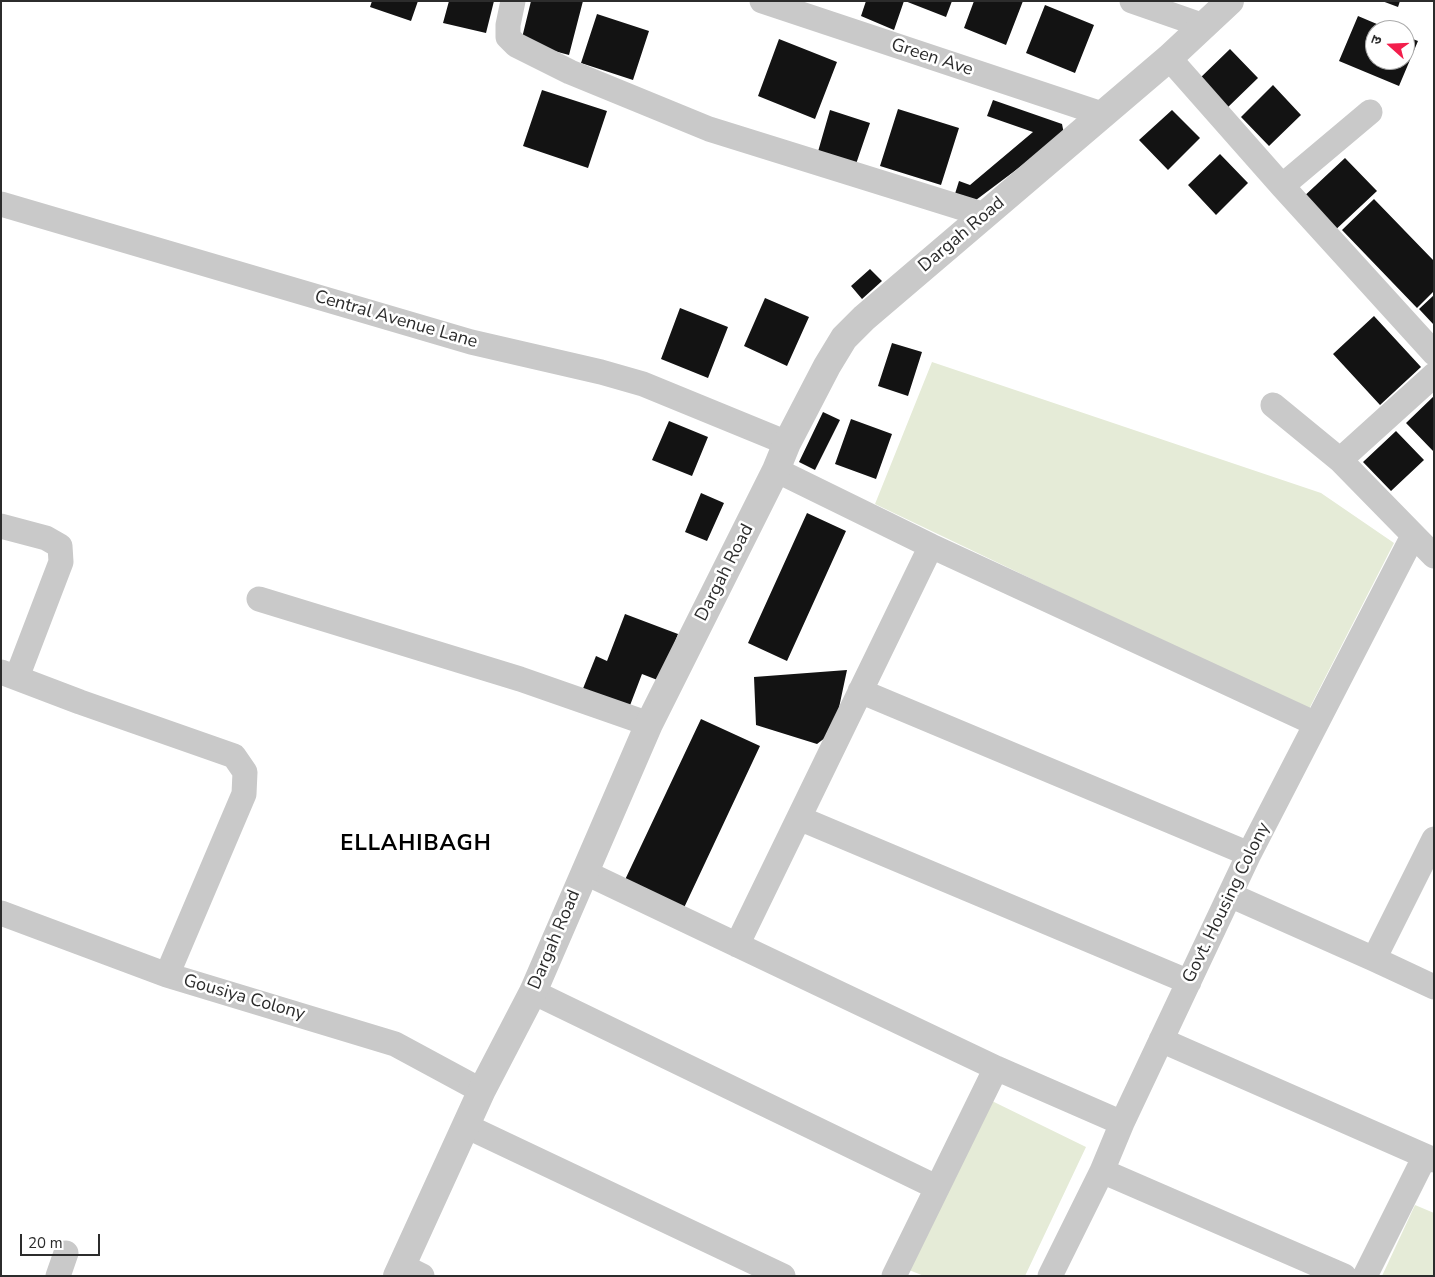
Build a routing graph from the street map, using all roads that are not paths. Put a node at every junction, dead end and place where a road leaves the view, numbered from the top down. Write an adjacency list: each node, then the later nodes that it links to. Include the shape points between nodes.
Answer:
1 (514, 1): 11 (street, via 508,37 516,45 570,72 709,129)
2 (762, 1): 8 (street, Green Ave)
3 (1132, 1): 5 (street)
4 (1230, 1): 5 (street, Dargah Road)
5 (1204, 26): 6 (street, Dargah Road)
6 (1169, 58): 8 (street, Dargah Road); 9 (street)
7 (1370, 112): 9 (street)
8 (1102, 114): 11 (street, Dargah Road)
9 (1282, 186): 12 (street)
10 (1, 204): 15 (street, Central Avenue Lane, via 471,342 643,384)
11 (985, 216): 15 (street, Dargah Road, via 844,338)
12 (1434, 353)
13 (1434, 375): 16 (street)
14 (1273, 405): 16 (street)
15 (787, 443): 17 (street, Dargah Road)
16 (1340, 460): 19 (street)
17 (776, 470): 20 (street); 25 (street, Dargah Road)
18 (2, 528): 23 (street, via 46,538 60,546 61,562)
19 (1413, 536): 21 (street); 26 (street, Govt. Housing Colony)
20 (931, 546): 24 (street); 26 (street)
21 (1434, 556)
22 (259, 599): 25 (street, via 520,679)
23 (9, 675): 35 (street, via 234,756 245,772 244,794)
24 (860, 691): 27 (street); 29 (street)
25 (649, 724): 30 (street, Dargah Road)
26 (1316, 724): 29 (street, Govt. Housing Colony)
27 (799, 818): 33 (street); 36 (street)
28 (1434, 839): 34 (street)
29 (1249, 854): 31 (street, Govt. Housing Colony)
30 (584, 872): 33 (street); 38 (street, Dargah Road)
31 (1230, 895): 34 (street); 36 (street, Govt. Housing Colony)
32 (1, 913): 35 (street, Gousiya Colony)
33 (737, 945): 40 (street)
34 (1374, 959): 37 (street)
35 (167, 975): 41 (street, Gousiya Colony, via 395,1044)
36 (1189, 982): 39 (street, Govt. Housing Colony)
37 (1434, 988)
38 (533, 992): 41 (street, Dargah Road); 46 (street)
39 (1161, 1040): 42 (street, Govt. Housing Colony); 44 (street)
40 (996, 1068): 42 (street); 46 (street)
41 (482, 1091): 43 (street, Dargah Road)
42 (1122, 1123): 45 (street, Govt. Housing Colony)
43 (466, 1126): 47 (street, Dargah Road); 48 (street)
44 (1429, 1158): 52 (street)
45 (1102, 1171): 50 (street, Govt. Housing Colony); 51 (street)
46 (936, 1187): 49 (street)
47 (407, 1273)
48 (782, 1276)
49 (894, 1276)
50 (1050, 1276)
51 (1344, 1276)
52 (1365, 1276)

